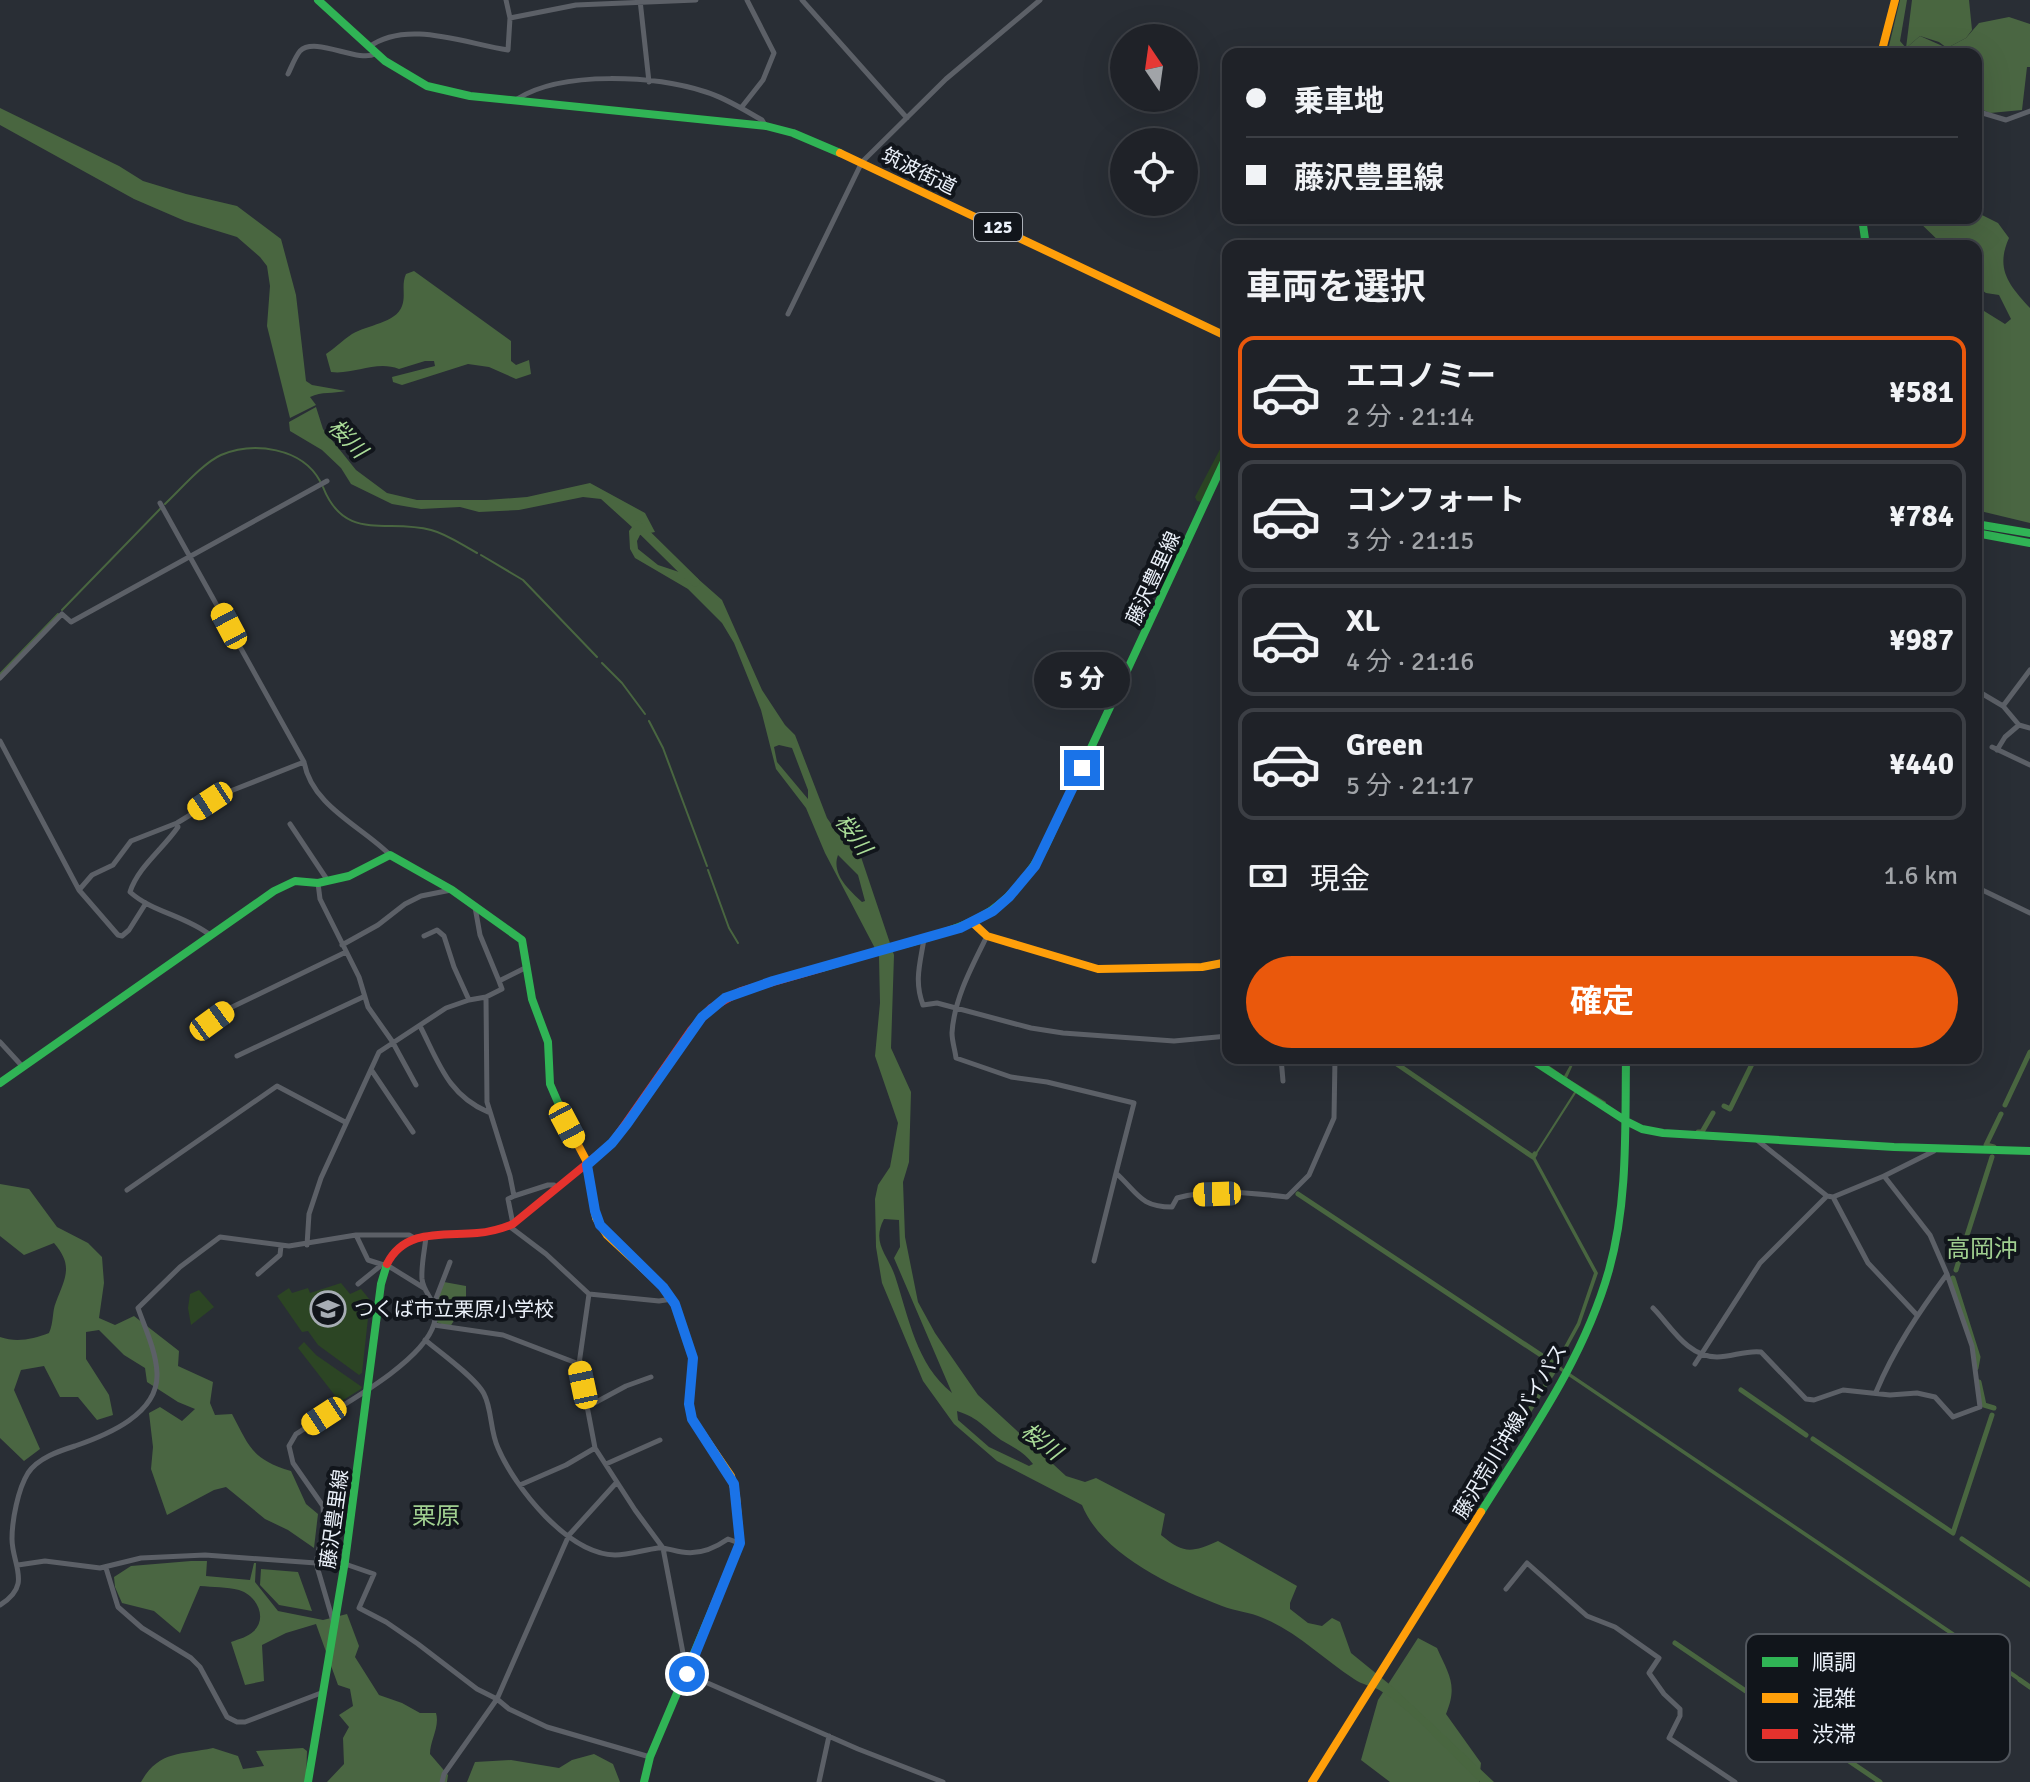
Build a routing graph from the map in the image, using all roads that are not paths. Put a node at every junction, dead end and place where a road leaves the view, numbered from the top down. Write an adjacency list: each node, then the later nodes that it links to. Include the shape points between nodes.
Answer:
1 (318, 0): 10 (main road, 筑波街道 / 125)
2 (506, 0): 9 (street)
3 (696, 0): 8 (street)
4 (747, 0): 15 (street, via 774,53 763,80)
5 (802, 0): 18 (street)
6 (1040, 0): 18 (street)
7 (1895, 0): 11 (main road)
8 (640, 2): 9 (street, via 576,5); 13 (street)
9 (510, 18): 10 (street, via 508,50 404,34)
10 (374, 47): 12 (street, via 365,57 307,48); 14 (main road, 筑波街道 / 125, via 394,69 427,86)
11 (1883, 48)
12 (288, 74)
13 (649, 82): 14 (street, 筑波街道, via 563,82); 15 (street, 筑波街道, via 702,90)
14 (516, 100): 19 (main road, 筑波街道 / 125)
15 (741, 108): 19 (street, 筑波街道)
16 (2030, 111): 17 (street, via 2006,120)
17 (1982, 113)
18 (907, 118): 20 (street)
19 (766, 126): 20 (main road, 筑波街道 / 125)
20 (862, 162): 21 (street); 22 (main road, 筑波街道 / 125)
21 (788, 314)
22 (1222, 334)
23 (1222, 466): 50 (main road, 藤沢豊里線, via 1035,866 1009,897)
24 (327, 481): 30 (street)
25 (160, 503): 30 (street)
26 (1982, 525): 27 (main road)
27 (2030, 533)
28 (1982, 534): 29 (main road)
29 (2030, 543)
30 (191, 555): 32 (street, via 71,622 62,614); 38 (street)
31 (2030, 670): 34 (street)
32 (0, 678)
33 (1982, 694): 34 (street)
34 (2003, 706): 35 (street)
35 (2019, 725): 36 (street); 39 (street, via 1995,749)
36 (2030, 728)
37 (0, 741): 44 (street)
38 (304, 762): 40 (street, via 210,801); 42 (street, via 310,782 329,804)
39 (2030, 765)
40 (177, 823): 44 (street, via 131,841 113,865 92,875); 47 (street, via 130,888)
41 (290, 824): 43 (street)
42 (390, 855): 43 (main road); 45 (main road)
43 (323, 882): 51 (main road, via 291,882); 55 (street, via 320,899)
44 (79, 890): 47 (street, via 122,936)
45 (452, 890): 48 (main road); 55 (street, via 405,904)
46 (1982, 890): 49 (street)
47 (146, 903): 51 (street)
48 (476, 906): 58 (main road, via 522,940); 59 (street, via 480,935)
49 (2030, 913)
50 (973, 923): 53 (main road); 54 (main road, 藤沢豊里線)
51 (211, 935): 74 (main road)
52 (424, 936): 62 (street, via 437,930 444,936)
53 (987, 936): 57 (main road, via 1098,969); 63 (street)
54 (922, 939): 63 (street, via 917,989 923,1005); 86 (main road, 藤沢豊里線, via 733,994 702,1017 627,1124)
55 (342, 945): 56 (street)
56 (346, 952): 60 (street); 64 (street)
57 (1222, 963)
58 (525, 968): 59 (street); 86 (main road, via 548,1042 550,1084)
59 (499, 981): 61 (street, via 502,989)
60 (363, 997): 67 (street); 69 (street)
61 (486, 997): 62 (street); 79 (street)
62 (469, 1000): 65 (street)
63 (957, 1007): 66 (street, via 1063,1033 1174,1041); 87 (street, via 952,1035 956,1058 1011,1077 1134,1103)
64 (212, 1021)
65 (420, 1026): 67 (street); 79 (street, via 451,1084 469,1104)
66 (1222, 1037)
67 (392, 1041): 75 (street, via 379,1052); 78 (street)
68 (0, 1042): 74 (street)
69 (237, 1056)
70 (1282, 1064): 76 (street)
71 (1335, 1064): 87 (street, via 1334,1118 1309,1175 1287,1197 1231,1190 1186,1195 1172,1207 1158,1207 1145,1203)
72 (1538, 1064): 80 (main road)
73 (1626, 1064): 80 (main road, 藤沢荒川沖線バイパス)
74 (23, 1067): 77 (main road)
75 (372, 1071): 81 (street); 82 (street)
76 (1283, 1081)
77 (0, 1083)
78 (416, 1085)
79 (488, 1112): 91 (street)
80 (1626, 1121): 83 (main road, via 1663,1133); 146 (main road, 藤沢荒川沖線バイパス, via 1621,1210 1600,1300 1564,1375)
81 (345, 1122): 90 (street, via 277,1086); 97 (street, via 309,1214)
82 (413, 1132)
83 (1757, 1140): 84 (main road); 92 (street)
84 (1938, 1148): 85 (main road); 88 (street)
85 (2030, 1151)
86 (587, 1165): 89 (main road, 藤沢豊里線); 107 (main road, via 600,1225)
87 (1116, 1173): 99 (street)
88 (1884, 1176): 92 (street); 103 (street, via 1930,1235)
89 (556, 1189): 91 (street, via 548,1185); 93 (main road, 藤沢豊里線)
90 (127, 1190)
91 (514, 1196): 93 (street, via 508,1199)
92 (1830, 1197): 110 (street, via 1868,1263); 113 (street, via 1760,1263)
93 (511, 1225): 95 (main road, 藤沢豊里線); 106 (street)
94 (356, 1235): 96 (street); 97 (street); 101 (street, via 368,1260)
95 (426, 1235): 96 (main road, 藤沢豊里線); 105 (street)
96 (414, 1238): 101 (main road, 藤沢豊里線)
97 (307, 1245): 98 (street)
98 (281, 1246): 102 (street, via 280,1255); 130 (street, via 220,1237 138,1308 157,1372 154,1395 141,1411 100,1437 56,1452 31,1468 12,1536)
99 (1094, 1261)
100 (450, 1262): 108 (street)
101 (382, 1266): 104 (street); 105 (street); 117 (main road, 藤沢豊里線)
102 (258, 1274)
103 (1947, 1274): 110 (street); 118 (street, via 1972,1346 1980,1407 1953,1417 1928,1394)
104 (358, 1284)
105 (425, 1289): 108 (street)
106 (589, 1294): 107 (street); 114 (street)
107 (672, 1299): 126 (main road, via 693,1358 692,1419 734,1484)
108 (435, 1302): 111 (street)
109 (1653, 1308): 113 (street, via 1676,1336)
110 (1917, 1315): 118 (street)
111 (434, 1325): 112 (street); 114 (street, via 503,1335)
112 (425, 1340): 117 (street, via 407,1361); 124 (street, via 483,1392 497,1446)
113 (1702, 1354): 115 (street); 118 (street, via 1716,1358 1761,1352 1806,1399 1843,1390)
114 (579, 1364): 119 (street)
115 (1695, 1364)
116 (651, 1377): 119 (street)
117 (366, 1390): 128 (main road, 藤沢豊里線); 129 (street, via 296,1434 289,1446 293,1463 325,1512)
118 (1876, 1392)
119 (587, 1407): 121 (street)
120 (660, 1440): 122 (street)
121 (595, 1448): 122 (street); 124 (street)
122 (606, 1464): 123 (street)
123 (617, 1482): 125 (street); 127 (street)
124 (520, 1485): 125 (street)
125 (569, 1535): 127 (street, via 584,1547 618,1556); 137 (street)
126 (740, 1543): 127 (street, via 728,1539 686,1553); 135 (main road)
127 (663, 1548): 135 (street)
128 (345, 1561): 134 (main road, 藤沢豊里線); 137 (street, via 374,1574 359,1608)
129 (316, 1563): 131 (street, via 182,1555); 134 (street)
130 (18, 1565): 131 (street, via 45,1561); 133 (street, via 16,1588)
131 (106, 1568): 136 (street, via 118,1607 200,1667 227,1717 245,1722)
132 (1506, 1589): 147 (street, via 1527,1563 1587,1616 1615,1627 1659,1658 1649,1673 1680,1709 1669,1738)
133 (0, 1605)
134 (334, 1624): 136 (main road, 藤沢豊里線)
135 (687, 1674): 138 (street); 139 (main road)
136 (321, 1693): 141 (main road, 藤沢豊里線)
137 (497, 1699): 139 (street, via 547,1727); 142 (street)
138 (829, 1736): 140 (street); 144 (street)
139 (650, 1757): 143 (main road)
140 (927, 1780): 145 (street)
141 (308, 1782)
142 (442, 1782)
143 (644, 1782)
144 (819, 1782)
145 (943, 1782)
146 (1312, 1782)
147 (1735, 1782)

